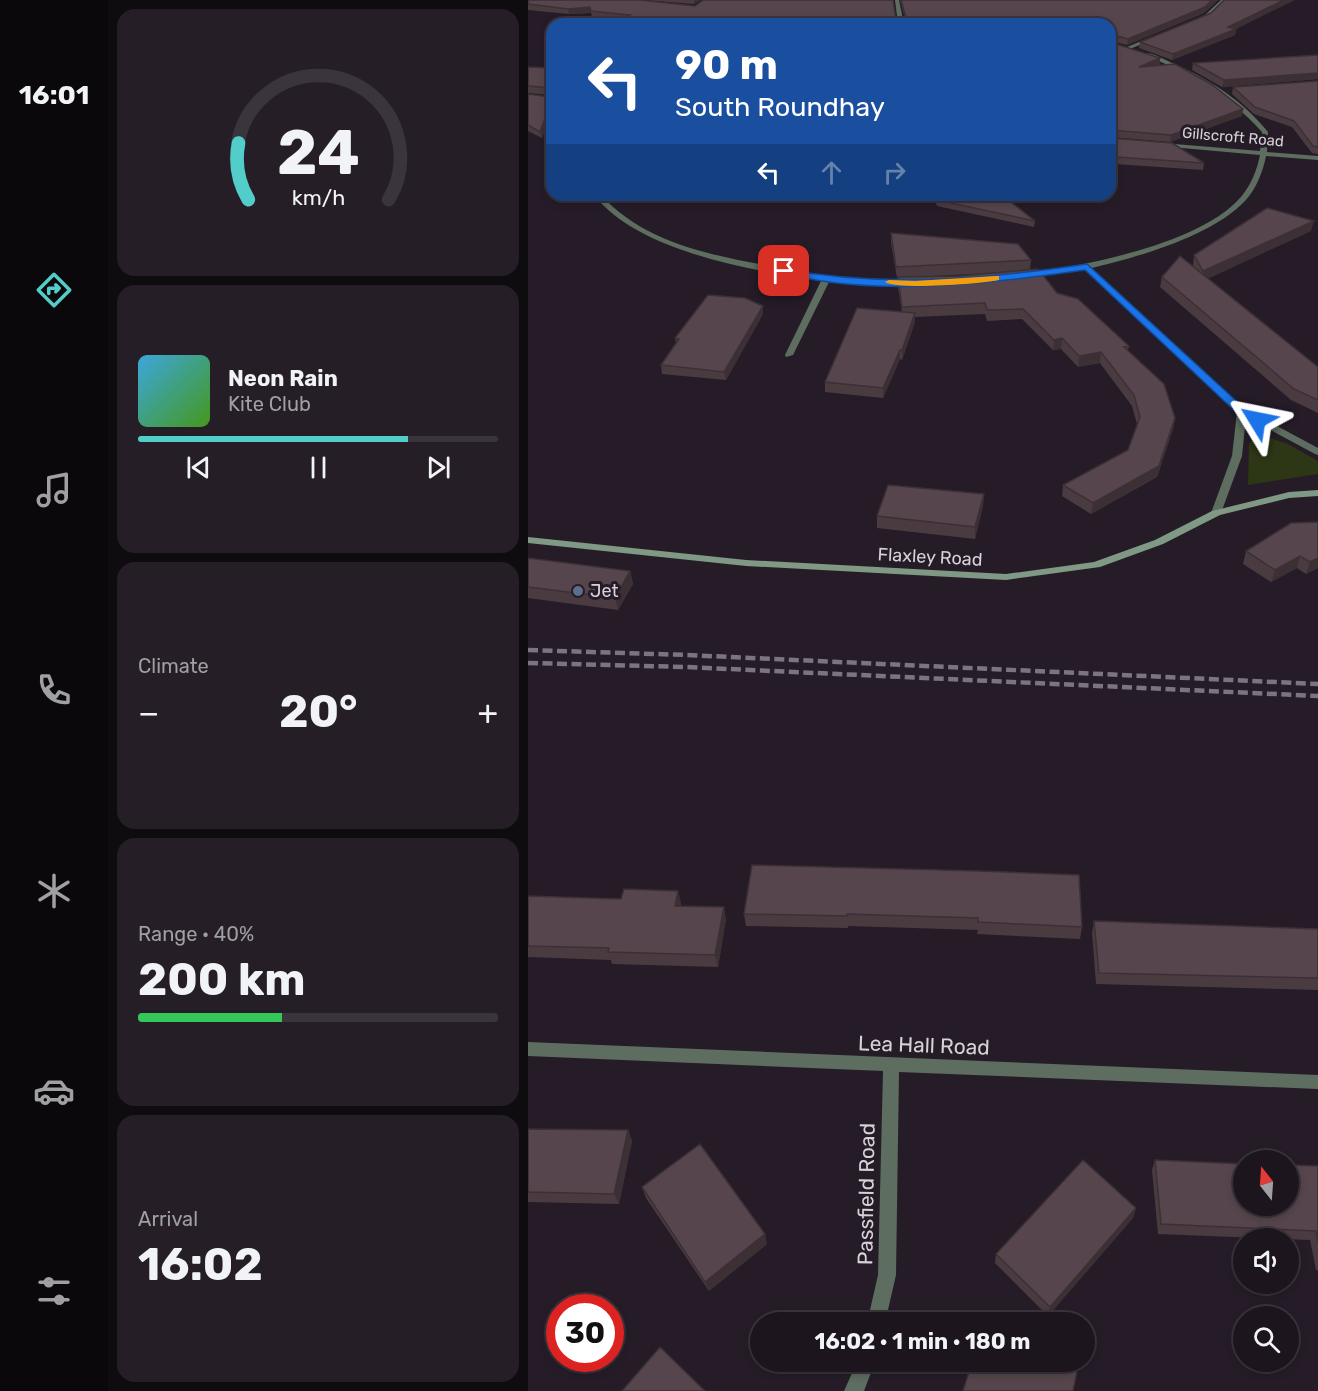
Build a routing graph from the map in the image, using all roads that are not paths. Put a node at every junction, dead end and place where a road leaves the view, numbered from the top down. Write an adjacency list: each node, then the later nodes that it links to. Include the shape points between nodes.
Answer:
1 (897, 0): 3 (street)
2 (1224, 0): 4 (street, via 1207,16)
3 (900, 18)
4 (1187, 24)
5 (1157, 36): 7 (street)
6 (1119, 46): 7 (street)
7 (1128, 48): 9 (street, via 1196,74)
8 (1235, 90): 9 (street)
9 (1223, 91): 11 (street, via 1247,109 1265,132)
10 (1158, 144): 11 (street, Gillscroft Road)
11 (1265, 153): 12 (street, Gillscroft Road); 14 (street, via 1242,201 1221,218 1162,243)
12 (1318, 158)
13 (603, 201): 16 (street, via 618,215 676,246)
14 (1087, 267): 15 (street); 19 (street)
15 (1014, 277)
16 (826, 279): 17 (street); 18 (street)
17 (926, 283)
18 (789, 355)
19 (1242, 411): 20 (street); 22 (street, via 1237,456)
20 (1318, 452)
21 (1318, 493): 22 (street, Flaxley Road, via 1289,495)
22 (1216, 513): 23 (street, Flaxley Road, via 1159,542 1096,565 1006,577 746,563)
23 (528, 540)
24 (528, 1049): 25 (street, Lea Hall Road)
25 (891, 1065): 26 (street, Lea Hall Road); 27 (street, Passfield Road, via 888,1275)
26 (1318, 1082)
27 (879, 1312)
28 (862, 1372): 29 (street)
29 (854, 1391)

